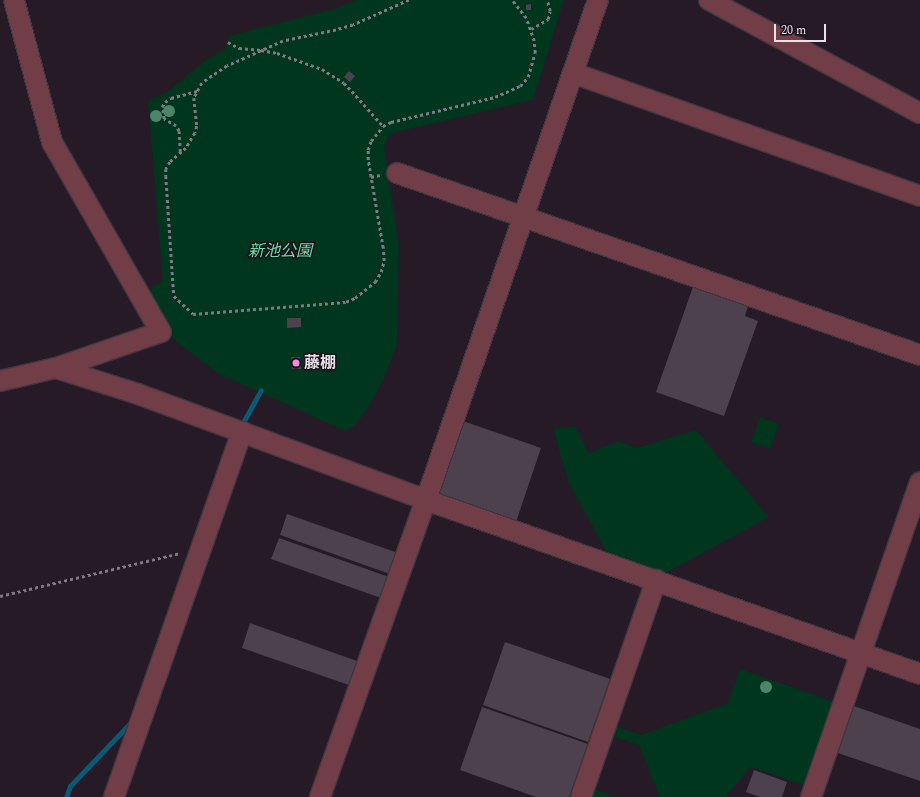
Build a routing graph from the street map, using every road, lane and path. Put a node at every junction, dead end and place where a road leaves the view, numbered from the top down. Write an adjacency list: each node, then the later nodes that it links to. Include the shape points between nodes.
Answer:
1 (14, 0): 20 (street, via 52,142 161,332)
2 (409, 0): 9 (path, via 353,25 283,40)
3 (512, 0): 7 (path)
4 (546, 0): 7 (path, via 550,11 548,19)
5 (598, 0): 10 (street)
6 (709, 0): 12 (street)
7 (531, 29): 13 (path, via 535,53 528,77 520,86 496,97)
8 (228, 42): 9 (path, via 239,48)
9 (261, 50): 11 (path, via 216,73 202,83); 13 (path, via 310,64 333,75 352,91)
10 (573, 73): 17 (street); 18 (street)
11 (197, 91): 14 (path, via 194,98 197,126 192,141); 14 (path, via 171,98 162,107 164,119 176,126 179,131)
12 (920, 113)
13 (383, 126): 16 (path, via 371,141 368,150)
14 (180, 152): 16 (path, via 166,169 174,296 193,314 346,302 364,292 375,282 384,260)
15 (388, 174): 16 (path); 18 (street)
16 (371, 177)
17 (920, 196)
18 (524, 216): 19 (street); 24 (street)
19 (920, 355)
20 (56, 368): 21 (street); 22 (street, via 138,394)
21 (0, 381)
22 (242, 432): 24 (street); 25 (street)
23 (920, 482): 28 (street)
24 (426, 500): 26 (street); 31 (street)
25 (200, 553): 27 (path, via 190,550); 30 (street)
26 (656, 580): 28 (street); 32 (street)
27 (0, 596)
28 (860, 653): 29 (street); 33 (street)
29 (920, 674)
30 (114, 797)
31 (320, 797)
32 (581, 797)
33 (811, 797)

